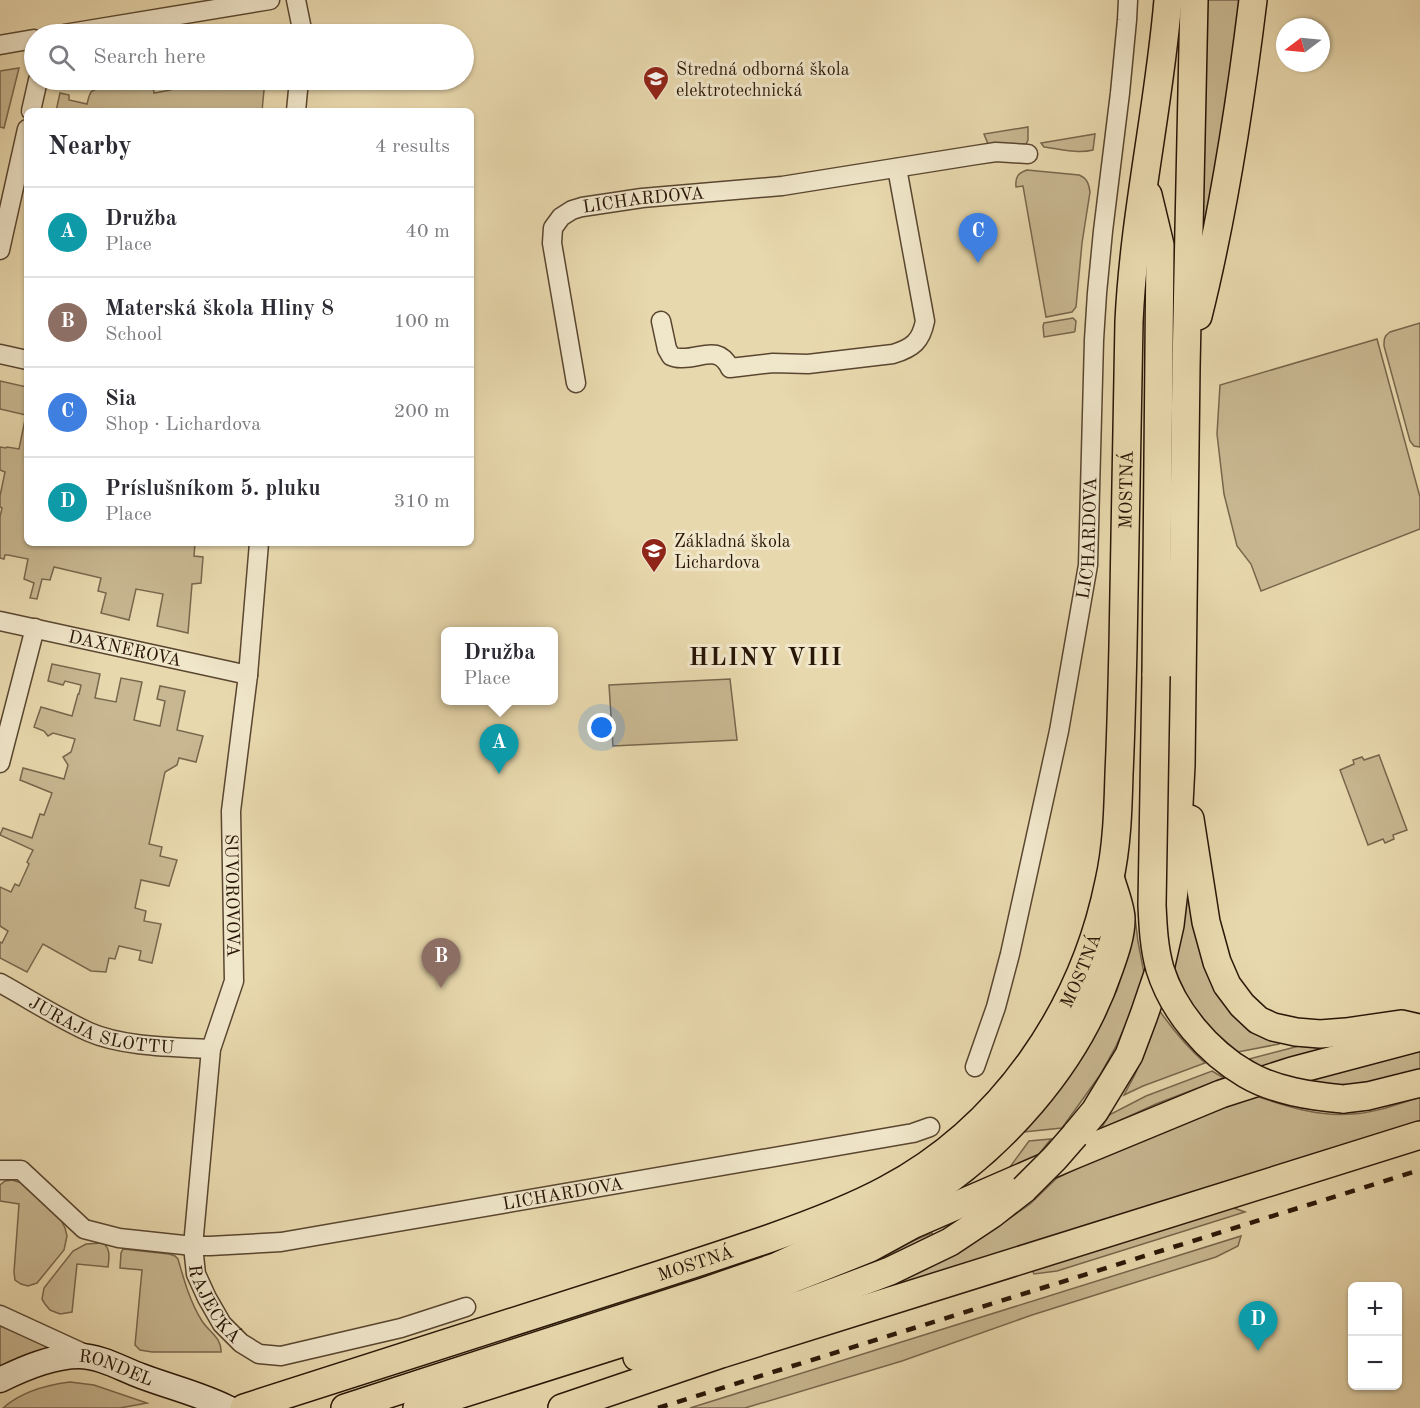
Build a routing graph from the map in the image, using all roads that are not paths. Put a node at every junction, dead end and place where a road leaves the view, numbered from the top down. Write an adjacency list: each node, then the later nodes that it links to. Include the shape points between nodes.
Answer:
1 (270, 0): 7 (street)
2 (296, 0): 8 (street)
3 (1128, 0): 36 (street, LICHARDOVA, via 1096,293 1088,565 1059,731 1010,954)
4 (1168, 0): 18 (main road, MOSTNÁ)
5 (1194, 0): 23 (main road)
6 (1253, 0): 23 (main road, via 1209,274)
7 (125, 24)
8 (301, 24)
9 (24, 41): 10 (street)
10 (0, 45)
11 (36, 90): 13 (street)
12 (298, 90): 14 (street)
13 (32, 108)
14 (296, 108)
15 (24, 142): 19 (street)
16 (1028, 154): 17 (street, LICHARDOVA, via 996,152)
17 (897, 168): 20 (street, via 925,321 917,342 907,350 808,364 730,368 719,355 671,356); 24 (street, LICHARDOVA, via 782,186 642,198 582,207 561,217 553,228 552,243)
18 (1144, 179): 31 (main road, MOSTNÁ, via 1129,322 1121,731 1118,818); 37 (main road, bridge, via 1160,245 1152,905 1160,970 1183,1016 1220,1056 1247,1075 1275,1087 1317,1097 1368,1096)
19 (0, 250)
20 (662, 321)
21 (0, 354): 22 (street)
22 (24, 359)
23 (1186, 367): 30 (main road)
24 (576, 383)
25 (259, 546): 28 (street, SUVOROVOVA)
26 (0, 621): 27 (street, DAXNEROVA)
27 (36, 628): 28 (street, DAXNEROVA); 29 (street)
28 (248, 675): 35 (street, SUVOROVOVA, via 231,811 234,981)
29 (0, 763)
30 (1181, 765): 33 (main road, via 1206,922 1227,986 1242,1005 1258,1020 1296,1032 1320,1034 1401,1024); 47 (main road, bridge, via 1175,882 1161,965 1129,1055 1095,1111 1024,1189 950,1242 808,1302)
31 (1110, 878): 43 (main road, via 1121,918 1104,984 1083,1031 1023,1113 958,1173 915,1202); 52 (main road, MOSTNÁ, via 1100,920 1069,1000 1025,1071 972,1128 895,1185 808,1225)
32 (0, 983): 35 (street, JURAJA SLOTTU, via 90,1032 119,1041)
33 (1420, 1029)
34 (1420, 1037): 41 (main road, via 1221,1094)
35 (212, 1049): 42 (street, SUVOROVOVA)
36 (975, 1068)
37 (1420, 1083)
38 (930, 1127): 42 (street, LICHARDOVA, via 281,1242)
39 (1420, 1135): 46 (main road)
40 (0, 1170): 42 (street, RAJECKÁ, via 21,1170 84,1229 119,1238)
41 (914, 1224): 43 (main road); 54 (main road, via 870,1248 654,1333)
42 (193, 1246): 44 (street, RAJECKÁ, via 196,1274 222,1324 259,1354 281,1356 400,1328)
43 (780, 1265): 53 (main road)
44 (466, 1307)
45 (0, 1314): 48 (street)
46 (811, 1326): 47 (main road); 50 (main road)
47 (716, 1332): 50 (main road); 55 (main road)
48 (89, 1357): 49 (street, RONDEL, via 42,1362); 51 (street, RONDEL)
49 (0, 1380)
50 (632, 1385): 56 (main road)
51 (228, 1408)
52 (244, 1408)
53 (345, 1408)
54 (417, 1408)
55 (477, 1408)
56 (562, 1408)

